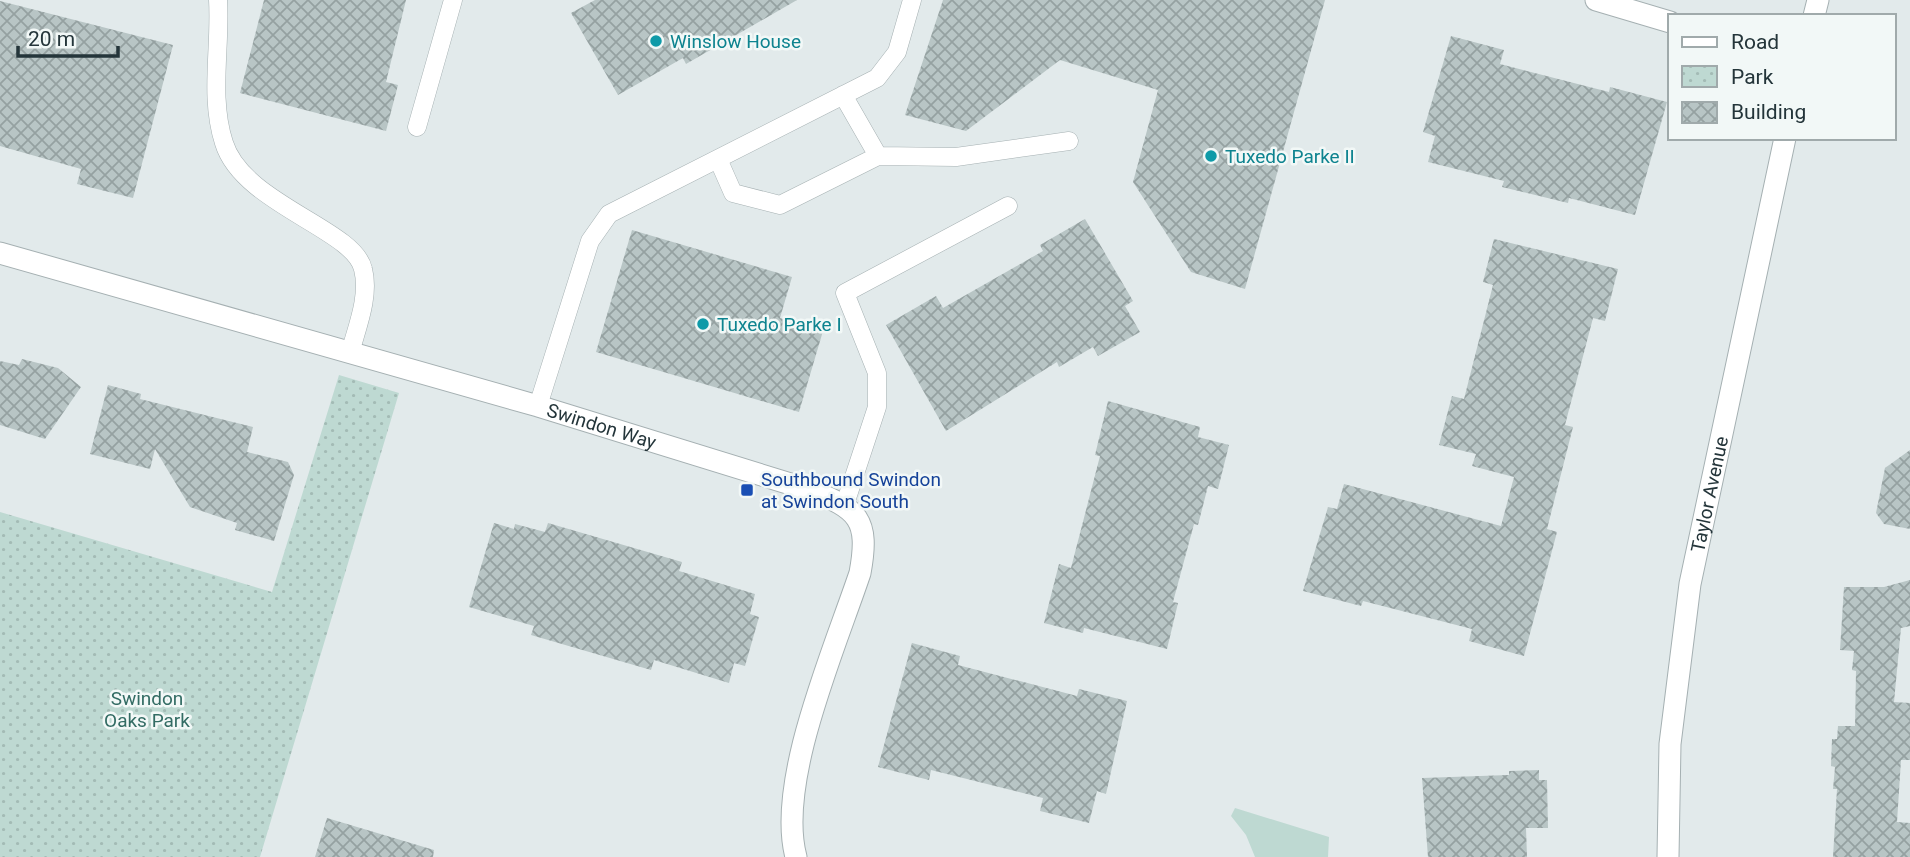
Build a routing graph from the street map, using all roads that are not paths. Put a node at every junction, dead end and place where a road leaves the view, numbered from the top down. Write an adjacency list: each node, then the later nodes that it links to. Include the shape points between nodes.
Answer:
1 (218, 0): 14 (lane, via 216,99 224,145 248,180 286,210 345,244 363,268 363,306)
2 (453, 0): 7 (lane)
3 (912, 0): 6 (lane, via 897,52 877,78)
4 (1596, 0): 5 (street)
5 (1668, 21)
6 (843, 95): 10 (lane); 11 (lane)
7 (416, 127)
8 (1785, 140): 18 (street, Taylor Avenue, via 1690,584 1670,744)
9 (1069, 141): 10 (lane, via 956,157)
10 (878, 156): 11 (lane, via 780,205 733,193)
11 (718, 159): 15 (lane, via 609,214 590,241)
12 (1008, 206): 16 (lane, via 845,293 877,373 877,407)
13 (0, 253): 14 (street, Swindon Way)
14 (350, 353): 15 (street, Swindon Way)
15 (538, 406): 16 (street, Swindon Way)
16 (845, 504): 17 (street, via 860,523 865,545 860,573 800,755 791,808)
17 (796, 857)
18 (1668, 857)

